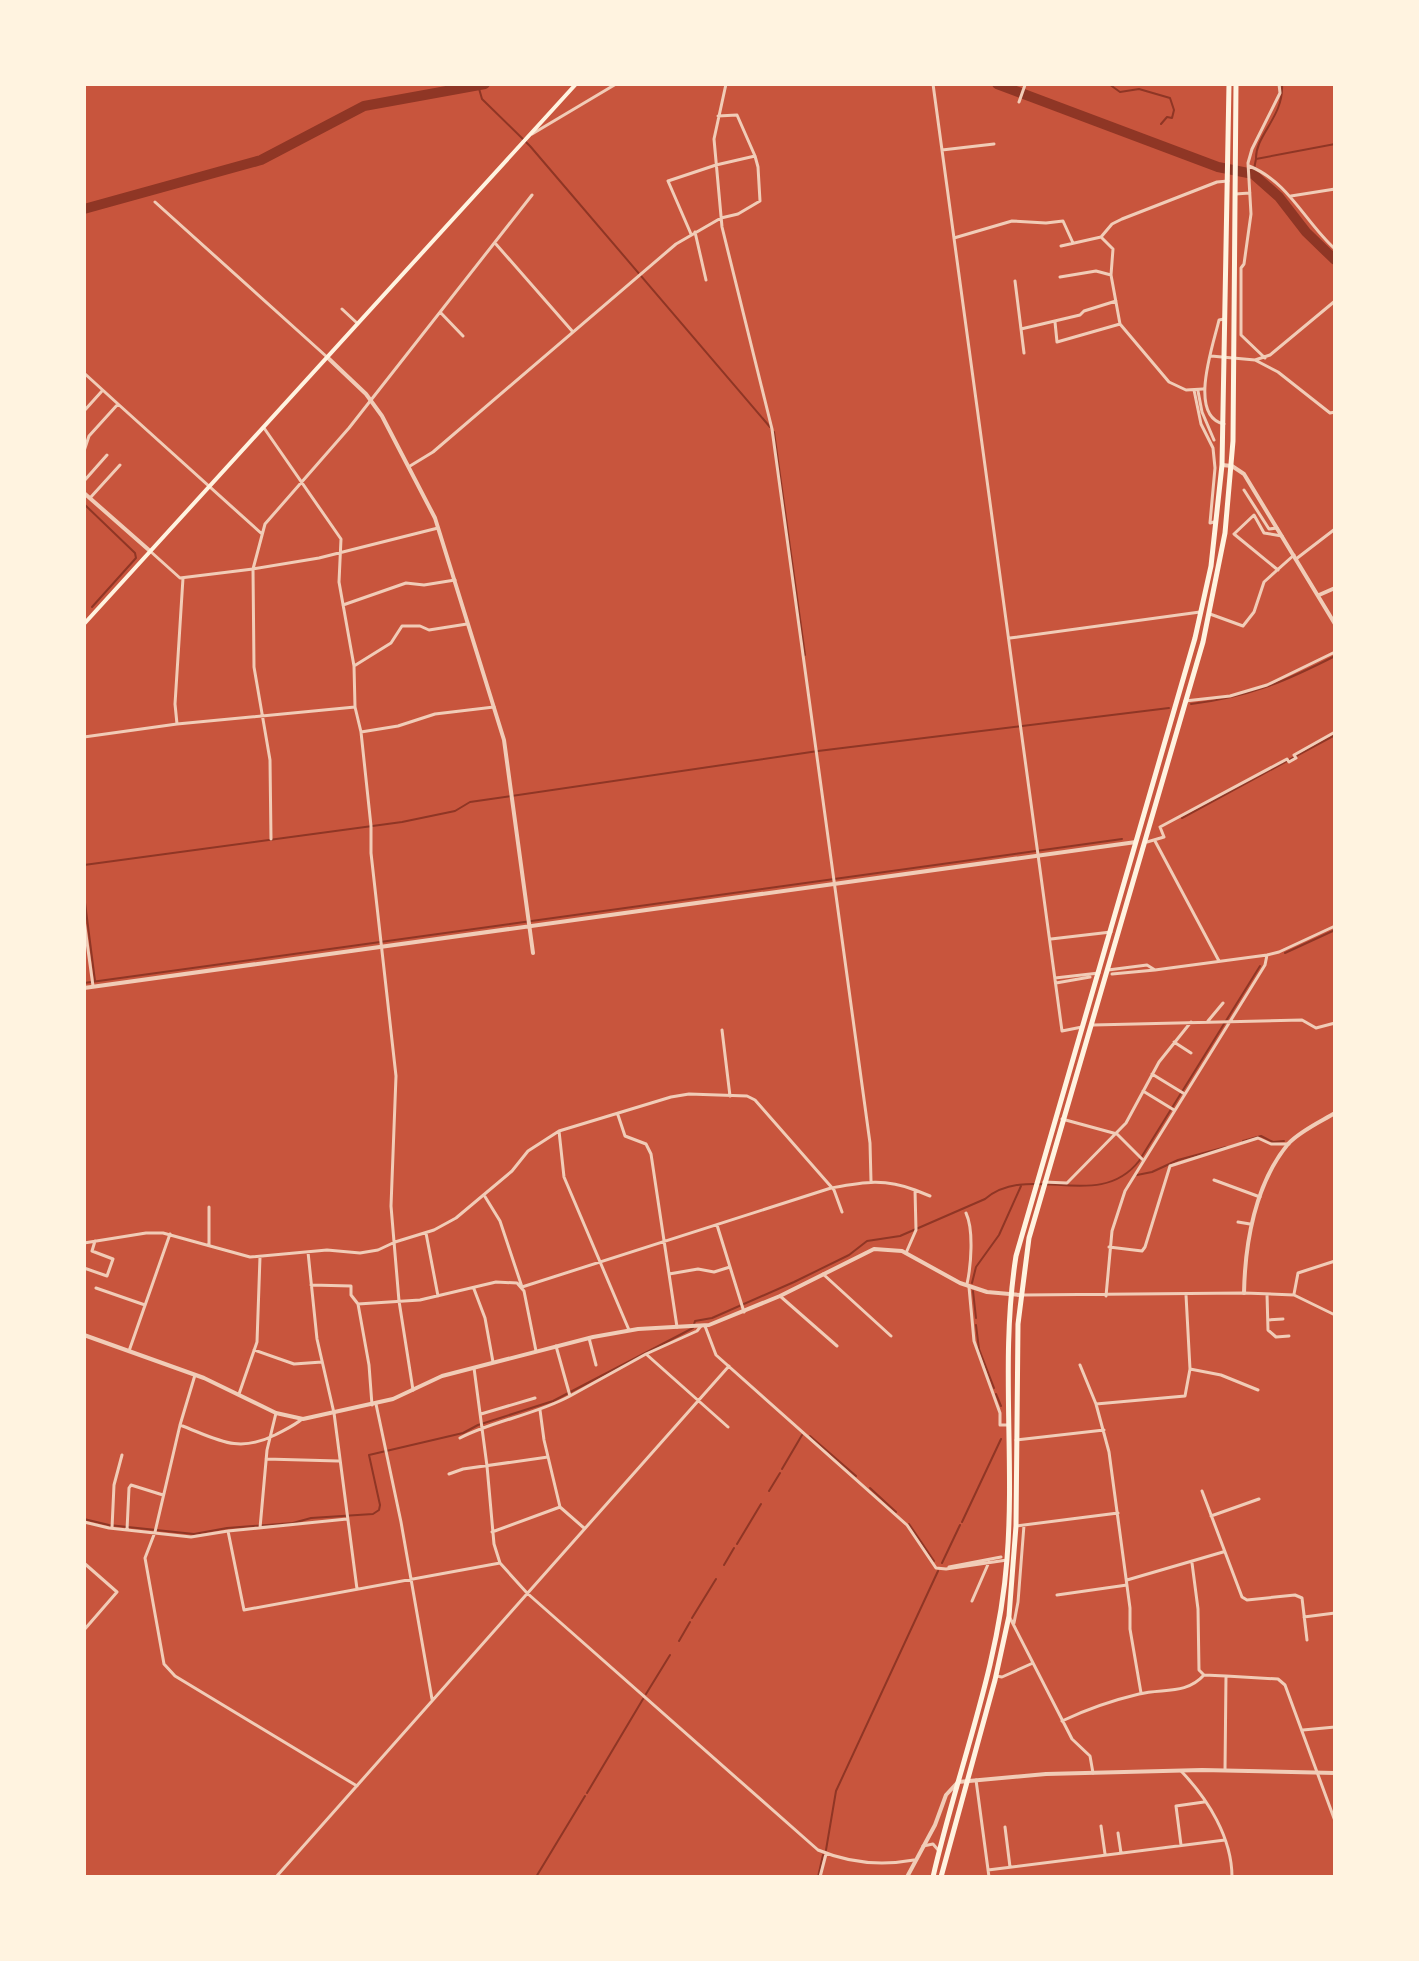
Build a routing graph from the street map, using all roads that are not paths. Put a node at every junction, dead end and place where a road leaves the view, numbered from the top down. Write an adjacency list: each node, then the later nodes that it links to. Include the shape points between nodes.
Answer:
1 (576, 84): 11 (main road)
2 (616, 84): 11 (street)
3 (726, 84): 10 (street)
4 (933, 84): 13 (street)
5 (1229, 84): 18 (highway)
6 (1236, 84): 15 (highway)
7 (1279, 84): 16 (street, via 1280,93)
8 (1025, 85): 9 (street)
9 (1019, 102)
10 (718, 116): 14 (street, via 737,115); 17 (street)
11 (529, 136): 45 (main road)
12 (994, 144): 13 (street)
13 (942, 150): 28 (street)
14 (755, 156): 17 (street); 25 (street, via 760,201)
15 (1236, 164): 16 (street); 21 (highway)
16 (1248, 164): 20 (street); 23 (street)
17 (716, 165): 25 (street); 26 (street, via 668,181)
18 (1228, 181): 27 (street, via 1122,219); 43 (highway)
19 (1335, 189): 23 (street)
20 (1250, 193): 21 (street); 33 (street)
21 (1235, 194): 34 (highway)
22 (532, 195): 29 (street)
23 (1291, 196): 32 (street)
24 (155, 202): 52 (street)
25 (721, 218): 26 (street); 117 (street, via 772,429)
26 (693, 233): 37 (street); 48 (street)
27 (1101, 237): 30 (street); 35 (street, via 1113,249)
28 (954, 238): 30 (street, via 1012,221 1063,221); 101 (street)
29 (495, 243): 42 (street); 48 (street)
30 (1073, 243): 31 (street)
31 (1061, 246)
32 (1335, 249)
33 (1241, 268): 34 (street); 55 (street, via 1241,335)
34 (1234, 272): 54 (highway)
35 (1111, 275): 36 (street, via 1096,271); 39 (street)
36 (1060, 277)
37 (706, 280)
38 (1015, 281): 47 (street)
39 (1116, 301): 44 (street); 46 (street)
40 (1335, 301): 55 (street)
41 (342, 309): 45 (street)
42 (440, 312): 49 (street); 60 (street)
43 (1226, 318): 51 (street, via 1219,320); 53 (highway)
44 (1055, 321): 46 (street, via 1057,342); 47 (street)
45 (357, 324): 52 (main road)
46 (1120, 324): 58 (street, via 1169,382)
47 (1021, 329): 50 (street)
48 (573, 332): 73 (street)
49 (463, 336)
50 (1024, 353)
51 (1211, 356): 53 (street); 58 (street)
52 (327, 357): 60 (street); 66 (main road)
53 (1225, 357): 54 (street); 65 (highway)
54 (1234, 357): 56 (street); 72 (highway)
55 (1265, 358): 56 (street)
56 (1255, 360): 63 (street)
57 (84, 373): 59 (street)
58 (1198, 390): 65 (street, via 1212,417); 67 (street); 80 (street, via 1201,424 1213,448 1215,468 1210,523)
59 (102, 391): 61 (street); 62 (street)
60 (371, 400): 73 (street); 75 (street)
61 (118, 404): 68 (street, via 89,436); 76 (street)
62 (84, 411)
63 (1333, 413): 64 (street)
64 (1335, 418)
65 (1224, 424): 71 (highway)
66 (263, 427): 75 (street); 76 (main road)
67 (1214, 440)
68 (84, 451)
69 (107, 455): 74 (street)
70 (120, 465): 79 (street)
71 (1222, 465): 72 (street); 80 (highway)
72 (1232, 466): 82 (street, via 1244,474); 97 (highway)
73 (409, 467): 81 (street)
74 (84, 481)
75 (303, 481): 84 (street); 87 (street, via 339,534)
76 (208, 486): 84 (street); 86 (main road)
77 (1244, 490): 82 (street, via 1269,529)
78 (84, 493): 79 (street)
79 (90, 498): 86 (street)
80 (1218, 522): 96 (highway)
81 (438, 528): 87 (street); 92 (street)
82 (1277, 528): 85 (street)
83 (1335, 529): 88 (street)
84 (262, 534): 89 (street)
85 (1282, 536): 88 (street); 90 (street, via 1264,533 1254,515 1234,534)
86 (150, 551): 91 (street); 98 (main road)
87 (341, 553): 89 (street); 95 (street)
88 (1295, 557): 90 (street); 94 (street)
89 (253, 569): 91 (street); 107 (street)
90 (1278, 570): 97 (street, via 1264,582 1243,626)
91 (183, 578): 108 (street)
92 (455, 580): 95 (street, via 406,583); 99 (street)
93 (1335, 588): 94 (street)
94 (1318, 595): 100 (street)
95 (343, 605): 103 (street)
96 (1202, 611): 101 (street); 114 (highway)
97 (1210, 614): 104 (highway)
98 (84, 624)
99 (467, 624): 103 (street, via 429,630 402,626 391,643); 106 (street)
100 (1335, 624)
101 (1010, 638): 116 (street)
102 (1335, 652): 104 (street, via 1267,685)
103 (354, 666): 105 (street)
104 (1185, 701): 115 (highway)
105 (355, 707): 107 (street); 109 (street)
106 (494, 707): 109 (street, via 435,714); 119 (street, via 508,767)
107 (260, 716): 108 (street); 112 (street, via 270,760)
108 (177, 724): 111 (street)
109 (361, 732): 123 (street)
110 (1335, 732): 113 (street, via 1289,762 1260,772 1160,827 1164,837)
111 (84, 737)
112 (271, 839)
113 (1155, 841): 115 (street); 126 (street)
114 (1137, 842): 115 (street); 116 (street); 121 (highway)
115 (1146, 842): 128 (highway)
116 (1038, 855): 117 (street); 122 (street)
117 (834, 885): 119 (street); 158 (street)
118 (84, 920): 130 (street)
119 (530, 926): 123 (street); 124 (street)
120 (1335, 926): 125 (street)
121 (1111, 932): 122 (street); 128 (highway)
122 (1050, 939): 133 (street)
123 (381, 947): 134 (street); 174 (street, via 396,1076 391,1206)
124 (533, 953)
125 (1267, 955): 126 (street); 137 (street)
126 (1219, 961): 127 (street)
127 (1155, 970): 128 (street, via 1147,965); 129 (street)
128 (1102, 971): 133 (street); 141 (highway)
129 (1112, 974)
130 (92, 976): 131 (street); 134 (street)
131 (84, 977)
132 (1090, 977): 133 (street)
133 (1055, 980): 141 (street, via 1062,1031)
134 (93, 986): 135 (street)
135 (84, 988)
136 (1223, 1003): 139 (street)
137 (1229, 1021): 139 (street); 140 (street, via 1302,1020 1316,1028); 147 (street)
138 (1191, 1022): 139 (street); 141 (street); 143 (street)
139 (1207, 1022)
140 (1335, 1023)
141 (1086, 1026): 152 (highway); 194 (highway, via 1027,1213)
142 (722, 1030): 148 (street)
143 (1174, 1042): 144 (street); 145 (street)
144 (1191, 1053)
145 (1152, 1074): 146 (street); 147 (street)
146 (1143, 1091): 149 (street); 154 (street)
147 (1182, 1092): 149 (street)
148 (730, 1096): 151 (street, via 671,1097); 160 (street, via 759,1103)
149 (1172, 1108): 156 (street)
150 (1335, 1113): 155 (street)
151 (618, 1115): 153 (street); 175 (street, via 625,1136 650,1151)
152 (1062, 1119): 154 (street); 159 (highway)
153 (559, 1131): 162 (street, via 528,1151); 183 (street, via 564,1177)
154 (1117, 1134): 156 (street); 159 (street, via 1067,1183)
155 (1289, 1144): 164 (street); 178 (street, via 1258,1138 1170,1166 1142,1251)
156 (1143, 1160): 178 (street, via 1125,1191)
157 (1214, 1180): 164 (street)
158 (871, 1181): 160 (street); 161 (street)
159 (1044, 1182): 196 (highway)
160 (831, 1188): 166 (street); 169 (street)
161 (915, 1190): 163 (street); 180 (street, via 916,1230)
162 (484, 1195): 171 (street, via 456,1218); 190 (street, via 500,1221)
163 (930, 1196)
164 (1260, 1198): 170 (street)
165 (209, 1207): 177 (street)
166 (842, 1212)
167 (966, 1213): 189 (street, via 971,1239)
168 (1238, 1222): 170 (street)
169 (717, 1225): 175 (street); 184 (street)
170 (1252, 1225): 193 (street)
171 (426, 1232): 174 (street); 199 (street)
172 (170, 1234): 173 (street); 177 (street); 204 (street)
173 (95, 1241): 176 (street); 185 (street, via 92,1251 113,1259 107,1276)
174 (395, 1242): 179 (street, via 371,1251); 202 (street)
175 (664, 1242): 183 (street); 186 (street)
176 (84, 1243)
177 (209, 1245): 181 (street)
178 (1109, 1247): 201 (street)
179 (308, 1252): 181 (street); 188 (street)
180 (906, 1253): 187 (street, via 874,1249); 189 (street)
181 (260, 1257): 218 (street)
182 (1335, 1261): 198 (street, via 1298,1273)
183 (602, 1262): 190 (street); 211 (street)
184 (730, 1267): 186 (street); 205 (street)
185 (84, 1268)
186 (669, 1274): 210 (street)
187 (823, 1274): 200 (street); 213 (street)
188 (311, 1285): 203 (street, via 351,1286); 222 (street)
189 (968, 1286): 194 (street); 244 (street, via 976,1350 1000,1425)
190 (522, 1287): 192 (street, via 510,1282); 219 (street)
191 (96, 1288): 204 (street)
192 (474, 1289): 199 (street); 223 (street)
193 (1244, 1293): 195 (street); 197 (street)
194 (1010, 1294): 196 (street); 244 (highway)
195 (1267, 1294): 198 (street); 208 (street)
196 (1020, 1295): 201 (street); 250 (highway)
197 (1186, 1295): 201 (street); 228 (street)
198 (1294, 1295): 206 (street)
199 (438, 1296): 202 (street)
200 (780, 1296): 205 (street); 217 (street)
201 (1106, 1296)
202 (399, 1301): 203 (street); 230 (street)
203 (358, 1304): 236 (street)
204 (145, 1305): 220 (street)
205 (744, 1312): 209 (street)
206 (1335, 1315)
207 (1283, 1319): 208 (street)
208 (1268, 1320): 214 (street, via 1268,1330 1276,1337)
209 (703, 1326): 210 (street); 221 (street); 226 (street, via 713,1352)
210 (677, 1327): 211 (street)
211 (629, 1330): 215 (street)
212 (84, 1335): 220 (street)
213 (891, 1336)
214 (1289, 1336)
215 (589, 1338): 216 (street); 224 (street)
216 (556, 1346): 219 (street); 233 (street)
217 (837, 1346)
218 (254, 1350): 222 (street, via 294,1364); 232 (street)
219 (536, 1351): 223 (street)
220 (129, 1352): 229 (street)
221 (646, 1354): 233 (street); 235 (street)
222 (322, 1362): 240 (street)
223 (493, 1362): 227 (street)
224 (596, 1365)
225 (1080, 1365): 237 (street)
226 (729, 1366): 235 (street); 280 (street, via 907,1525 936,1568)
227 (474, 1368): 230 (street); 241 (street)
228 (1190, 1369): 231 (street); 237 (street, via 1185,1396)
229 (195, 1375): 232 (street); 243 (street)
230 (413, 1390): 236 (street)
231 (1258, 1390)
232 (239, 1395): 239 (street)
233 (570, 1396): 238 (street)
234 (535, 1398): 241 (street)
235 (698, 1399): 246 (street); 269 (street)
236 (374, 1404): 240 (street); 281 (street)
237 (1096, 1404): 247 (street)
238 (540, 1410): 245 (street); 252 (street)
239 (276, 1413): 242 (street); 248 (street)
240 (334, 1413): 242 (street); 254 (street)
241 (480, 1414): 245 (street)
242 (303, 1419): 248 (street)
243 (180, 1425): 248 (street, via 237,1445); 258 (street)
244 (1009, 1425): 275 (highway)
245 (481, 1427): 249 (street); 255 (street)
246 (728, 1427)
247 (1104, 1430): 250 (street); 261 (street)
248 (270, 1438): 253 (street)
249 (460, 1438)
250 (1015, 1440): 266 (highway)
251 (122, 1455): 267 (street)
252 (548, 1457): 255 (street); 260 (street)
253 (266, 1459): 254 (street); 268 (street)
254 (338, 1461): 263 (street)
255 (487, 1466): 256 (street); 273 (street)
256 (449, 1474)
257 (1202, 1491): 262 (street)
258 (163, 1495): 270 (street, via 131,1485); 272 (street)
259 (1259, 1499): 262 (street)
260 (560, 1507): 269 (street); 273 (street)
261 (1118, 1513): 265 (street); 282 (street)
262 (1211, 1516): 274 (street)
263 (347, 1519): 268 (street); 283 (street)
264 (84, 1522): 267 (street)
265 (1024, 1525): 266 (street); 290 (street)
266 (1016, 1526): 288 (highway)
267 (112, 1528): 270 (street)
268 (260, 1528): 271 (street)
269 (584, 1528): 284 (street)
270 (127, 1530): 272 (street)
271 (228, 1531): 272 (street, via 191,1537); 283 (street, via 244,1610)
272 (155, 1532): 310 (street, via 145,1570 169,1670)
273 (492, 1532): 278 (street)
274 (1223, 1552): 279 (street); 289 (street, via 1242,1597 1295,1595 1302,1598)
275 (1004, 1558): 276 (street); 280 (street); 309 (highway, via 992,1662)
276 (989, 1562): 280 (street); 286 (street)
277 (84, 1563): 291 (street, via 117,1592)
278 (500, 1563): 281 (street); 284 (street)
279 (1192, 1563): 282 (street); 294 (street, via 1199,1670)
280 (946, 1569)
281 (410, 1579): 283 (street); 298 (street)
282 (1127, 1582): 285 (street); 297 (street)
283 (357, 1589)
284 (527, 1593): 298 (street); 320 (street)
285 (1057, 1595)
286 (972, 1601)
287 (1335, 1613): 289 (street)
288 (1009, 1616): 290 (street); 295 (highway)
289 (1304, 1617): 292 (street)
290 (1014, 1623): 293 (street)
291 (84, 1630)
292 (1307, 1640)
293 (1033, 1663): 295 (street); 299 (street)
294 (1204, 1675): 296 (street); 297 (street, via 1177,1691)
295 (996, 1676): 308 (highway)
296 (1226, 1676): 301 (street, via 1278,1679); 302 (street)
297 (1141, 1693): 299 (street)
298 (432, 1700): 310 (street)
299 (1062, 1721): 305 (street, via 1090,1756)
300 (1335, 1727): 301 (street)
301 (1303, 1730): 304 (street)
302 (1225, 1770): 303 (street); 304 (street)
303 (1181, 1771): 305 (street); 311 (street)
304 (1316, 1771): 306 (street); 312 (street)
305 (1093, 1773): 307 (street)
306 (1335, 1773)
307 (976, 1780): 308 (street); 325 (street)
308 (967, 1781): 309 (street); 330 (highway)
309 (958, 1782): 318 (street, via 946,1795); 319 (highway)
310 (357, 1786): 326 (street)
311 (1204, 1802): 316 (street); 317 (street, via 1176,1806)
312 (1335, 1821)
313 (1101, 1826): 322 (street)
314 (1005, 1827): 324 (street)
315 (1118, 1833): 321 (street)
316 (1225, 1840): 317 (street); 332 (street)
317 (1181, 1846): 321 (street)
318 (922, 1847): 319 (street, via 933,1844); 323 (street)
319 (939, 1851): 329 (highway)
320 (826, 1853): 323 (street, via 880,1864); 327 (street)
321 (1121, 1853): 322 (street)
322 (1105, 1855): 324 (street)
323 (914, 1860): 328 (street)
324 (1010, 1867): 325 (street)
325 (988, 1870): 331 (street)
326 (276, 1877)
327 (820, 1877)
328 (907, 1877)
329 (933, 1877)
330 (941, 1877)
331 (989, 1877)
332 (1232, 1877)

